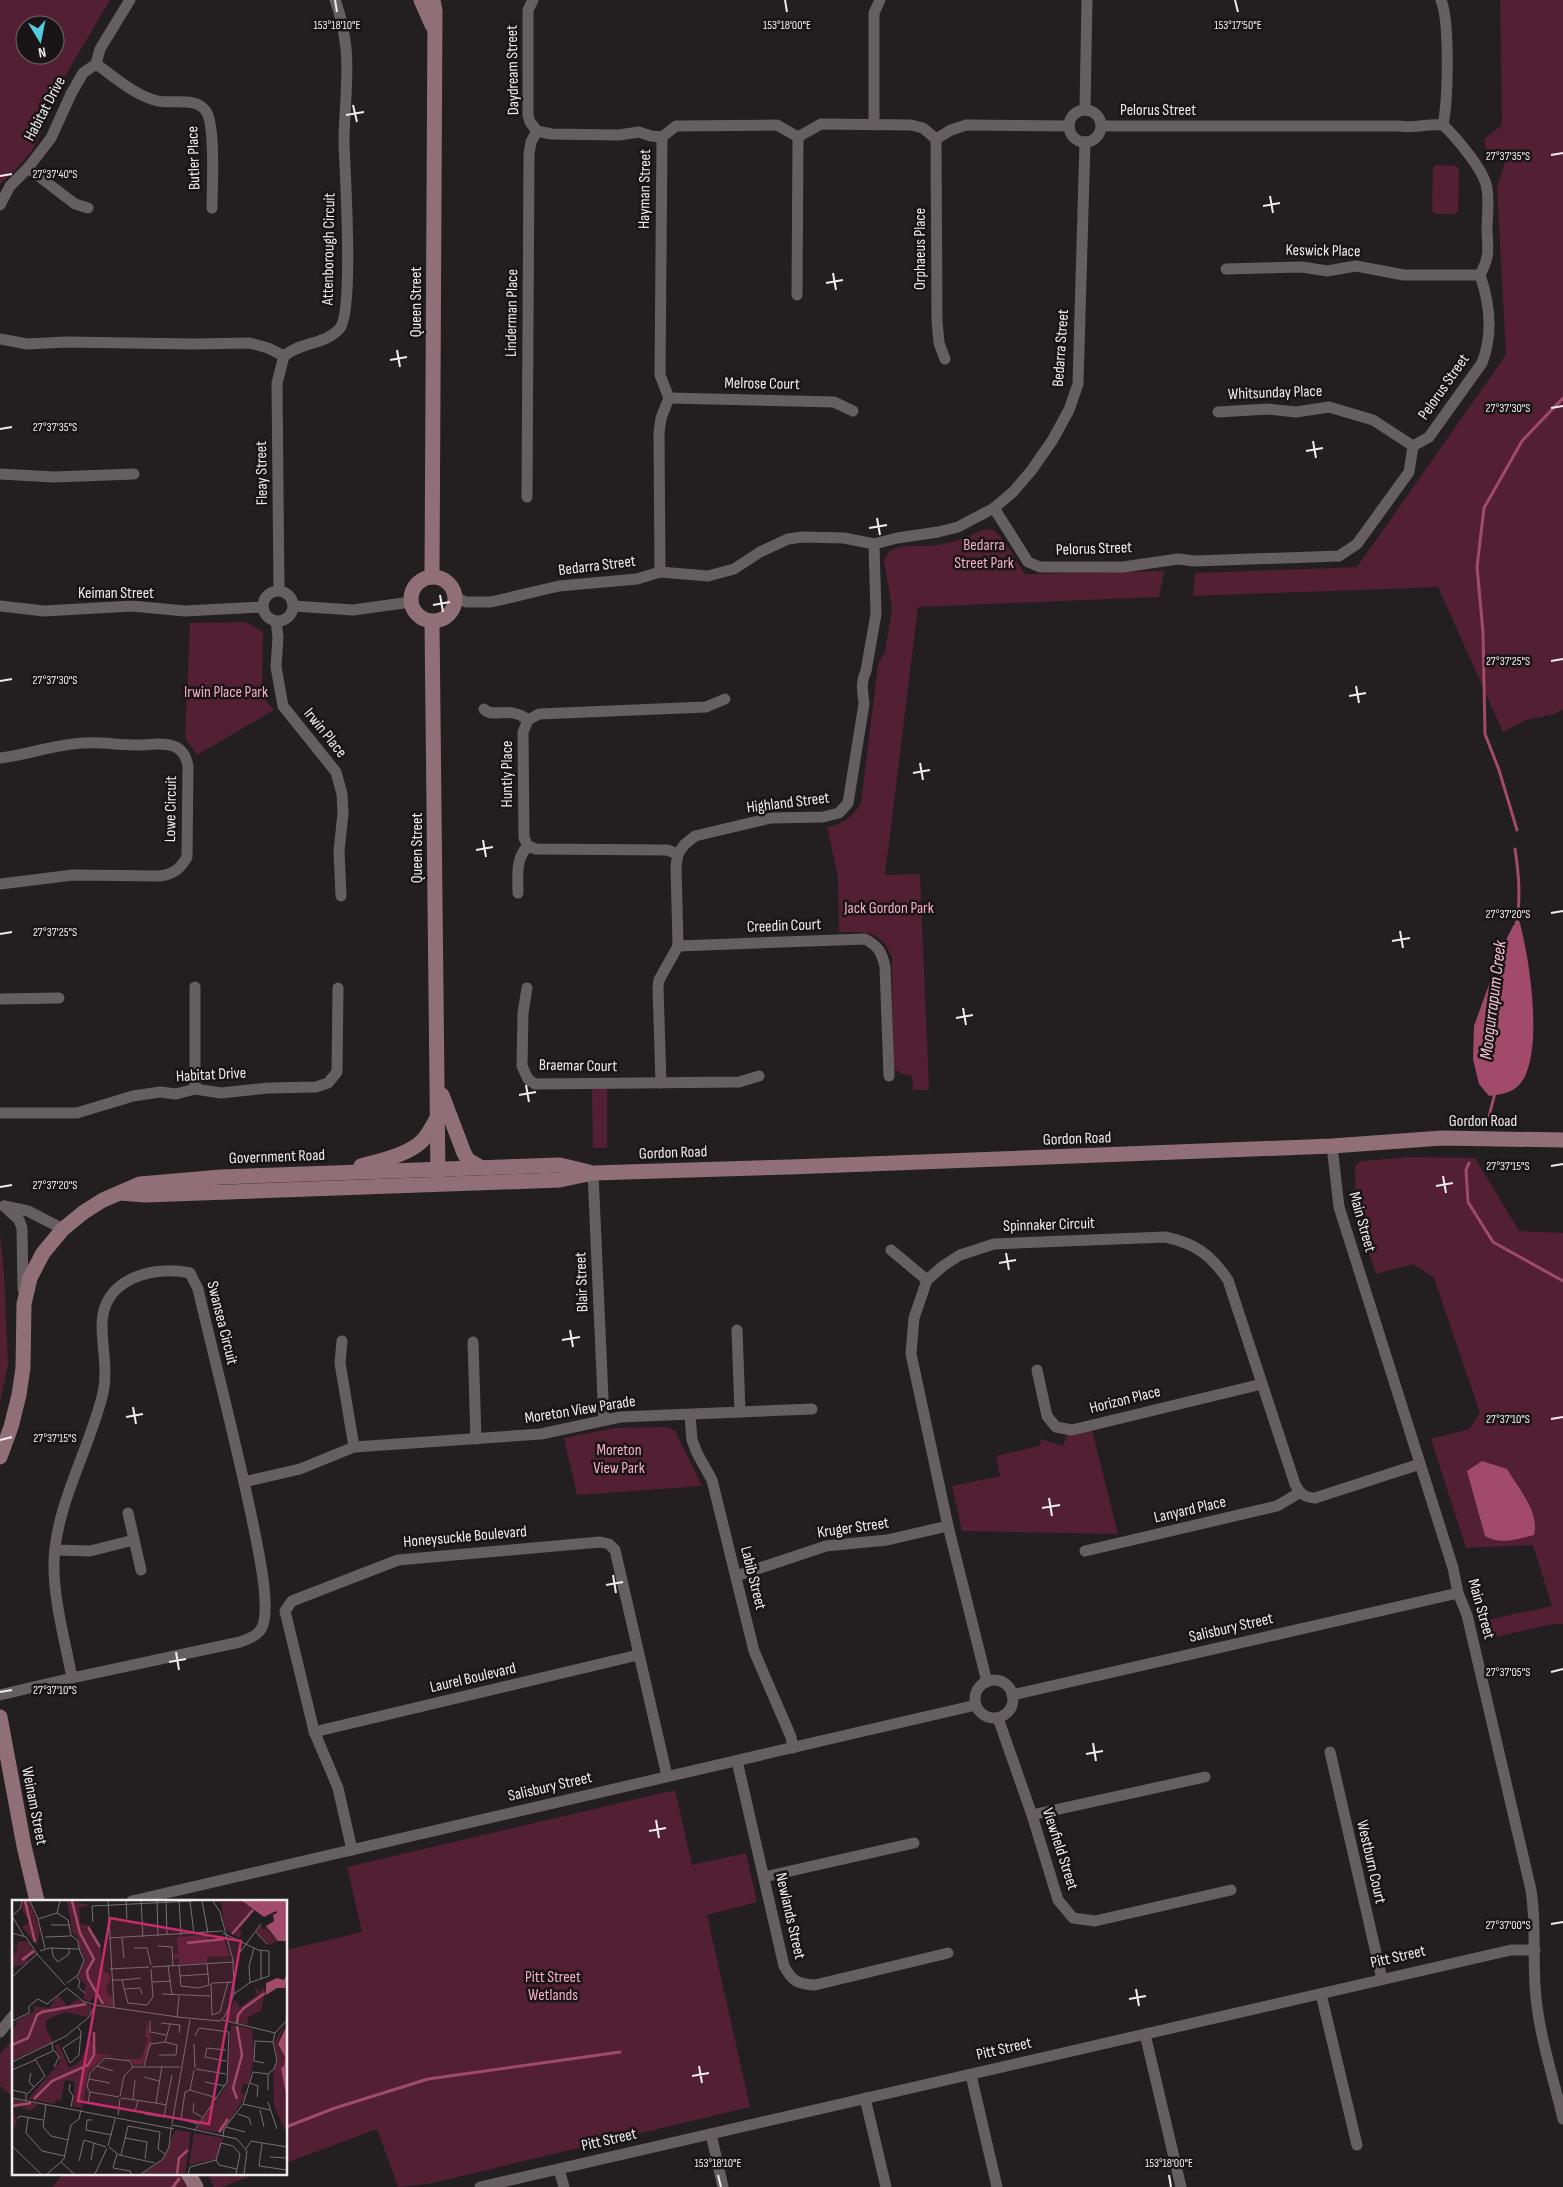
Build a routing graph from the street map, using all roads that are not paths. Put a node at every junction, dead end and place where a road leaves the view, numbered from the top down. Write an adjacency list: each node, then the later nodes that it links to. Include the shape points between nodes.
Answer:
1 (130, 0): 10 (street, Habitat Drive, via 100,48)
2 (335, 0): 29 (street, Attenborough Circuit, via 346,50 346,308 341,326 328,339 293,348)
3 (421, 0): 9 (street, Queen Street)
4 (433, 0): 9 (street, Queen Street)
5 (533, 0): 16 (street, Daydream Street, via 528,10 528,114)
6 (880, 0): 12 (street, via 874,13)
7 (1087, 0): 11 (street)
8 (1441, 0): 13 (street, via 1445,10 1446,47)
9 (434, 28): 41 (street, Queen Street)
10 (96, 64): 21 (street, Habitat Drive, via 83,73 51,138); 24 (street, Butler Place, via 146,98 196,103 206,110 211,123)
11 (1085, 109): 14 (street, via 1076,112); 15 (street, via 1095,112)
12 (874, 125): 18 (street, via 821,124); 19 (street, via 911,125 923,128)
13 (1442, 125): 15 (street, Pelorus Street, via 1410,129 1399,126); 26 (street, via 1477,164 1486,183 1489,246 1487,261)
14 (1069, 126): 19 (street, via 966,125); 20 (street, via 1076,139)
15 (1102, 126): 20 (street, via 1095,139)
16 (537, 131): 17 (street, Daydream Street, via 619,135 639,132); 37 (street, Linderman Place, via 529,154)
17 (662, 137): 18 (street, Hayman Street, via 676,126 777,125); 31 (street, Hayman Street, via 660,375)
18 (798, 137): 27 (street)
19 (936, 139): 30 (street, Orphaeus Place, via 937,322)
20 (1085, 142): 38 (street, Bedarra Street, via 1078,384 1069,410 1052,441 1013,492)
21 (28, 168): 22 (street, Habitat Drive, via 10,186); 23 (street, via 75,204)
22 (0, 205)
23 (88, 208)
24 (212, 208)
25 (1226, 269): 26 (street, Keswick Place, via 1302,267 1327,271 1356,266 1404,275)
26 (1480, 275): 34 (street, Pelorus Street, via 1489,306 1487,350 1482,363 1429,437)
27 (797, 295)
28 (0, 339): 29 (street, via 27,344 250,343)
29 (284, 356): 42 (street, Fleay Street, via 277,383)
30 (944, 359)
31 (669, 398): 32 (street, Melrose Court, via 834,402); 40 (street, via 659,432)
32 (853, 411)
33 (1218, 412): 34 (street, Whitsunday Place, via 1268,409 1296,412 1329,407 1373,420)
34 (1413, 446): 38 (street, Pelorus Street, via 1409,472 1358,544 1339,556 1178,559 1123,567 1040,567 1028,562)
35 (0, 474): 36 (street)
36 (134, 474)
37 (527, 497)
38 (994, 508): 39 (street, Bedarra Street, via 958,527)
39 (874, 544): 40 (street, Bedarra Street, via 844,538 803,537 771,546 724,573 708,576); 55 (street, Highland Street, via 876,614 862,679 864,704 848,802 839,813 823,817 771,818 695,836)
40 (660, 572): 43 (street, Bedarra Street, via 638,579 559,586 491,602 466,602)
41 (432, 577): 43 (street, via 445,580 454,590); 44 (street, via 419,581)
42 (279, 590): 46 (street, via 291,597); 47 (street, via 267,595)
43 (455, 597): 49 (street, via 452,612)
44 (410, 602): 46 (street, via 353,610); 49 (street, via 414,613)
45 (0, 606): 47 (street, Keiman Street, via 44,611 132,606 185,612)
46 (294, 606): 48 (street, via 288,618)
47 (263, 607): 48 (street, via 265,615)
48 (276, 621): 58 (street, Irwin Place, via 276,667 283,706 336,772 342,794)
49 (432, 622): 65 (street, Queen Street)
50 (725, 699): 52 (street, Huntly Place, via 706,708 539,714)
51 (484, 709): 52 (street, via 488,713 508,711 520,714)
52 (528, 720): 54 (street, Huntly Place, via 523,732 524,838)
53 (0, 758): 56 (street, Lowe Circuit, via 85,742 140,746 158,743 174,746 185,754 188,766 187,857 181,868 172,874 73,874)
54 (528, 846): 55 (street, via 536,849 667,850); 57 (street, via 518,861)
55 (678, 854): 59 (street)
56 (0, 884)
57 (518, 893)
58 (341, 896)
59 (678, 946): 67 (street, Creedin Court, via 864,939 875,944 885,967); 68 (street, via 658,987)
60 (195, 987): 69 (street)
61 (338, 988): 69 (street, Habitat Drive, via 337,1072 328,1083 316,1087 221,1093)
62 (527, 988): 68 (street, Braemar Court, via 522,1066 528,1079 535,1084)
63 (59, 998): 64 (street)
64 (0, 999)
65 (436, 1074): 71 (street, Queen Street); 74 (street, Queen Street, via 464,1153 468,1160)
66 (759, 1076): 68 (street, via 739,1082)
67 (889, 1076)
68 (661, 1083)
69 (195, 1089): 70 (street, Habitat Drive, via 176,1094 160,1092 133,1096 77,1113)
70 (0, 1113)
71 (437, 1118): 75 (street, Queen Street); 76 (street, via 421,1143 412,1148)
72 (1563, 1138): 73 (street, Gordon Road, via 1472,1137)
73 (1332, 1146): 77 (street, Gordon Road); 97 (street, Main Street, via 1339,1207)
74 (480, 1167): 75 (street, Gordon Road); 77 (street, Gordon Road, via 560,1165)
75 (438, 1169): 76 (street, Government Road); 78 (street, Queen Street)
76 (337, 1172): 79 (street, Government Road, via 220,1176 140,1184)
77 (593, 1173): 78 (street, Gordon Road, via 560,1180); 93 (street, Blair Street)
78 (438, 1185): 79 (street, Government Road, via 155,1195)
79 (120, 1193): 81 (street, Government Road, via 93,1206)
80 (2, 1205): 81 (street, via 28,1211); 84 (street, via 19,1220 22,1228)
81 (63, 1229): 84 (street, Government Road, via 37,1263)
82 (891, 1250): 83 (street)
83 (927, 1280): 89 (street, Spinnaker Circuit, via 960,1256 994,1244 1165,1237 1183,1241 1218,1265 1228,1280); 101 (street, via 914,1318 911,1354)
84 (24, 1304): 96 (street, Government Road, via 23,1368 19,1395)
85 (737, 1330): 91 (street)
86 (342, 1341): 95 (street, via 340,1363)
87 (473, 1342): 94 (street)
88 (1037, 1370): 89 (street, Horizon Place, via 1047,1416 1056,1427 1072,1430)
89 (1262, 1384): 99 (street, Spinnaker Circuit)
90 (812, 1409): 91 (street, Moreton View Parade)
91 (740, 1412): 92 (street, Moreton View Parade)
92 (690, 1414): 93 (street, Moreton View Parade); 106 (street, Labib Street, via 692,1440 712,1480)
93 (604, 1420): 94 (street, Moreton View Parade, via 541,1434)
94 (476, 1438): 95 (street, Moreton View Parade)
95 (354, 1447): 98 (street, Moreton View Parade, via 300,1469)
96 (0, 1456)
97 (1420, 1464): 99 (street, via 1315,1498 1306,1498); 107 (street, Main Street)
98 (244, 1482): 103 (street, Swansea Circuit, via 195,1279 190,1273 176,1271 149,1272 130,1277 112,1295 103,1314 103,1393 60,1523); 109 (street, Swansea Circuit, via 260,1555 265,1610 261,1630 253,1638 240,1642)
99 (1300, 1493): 104 (street, Lanyard Place, via 1277,1506)
100 (128, 1512): 102 (street)
101 (948, 1526): 106 (street, Kruger Street, via 887,1540 826,1546); 110 (street)
102 (134, 1540): 103 (street, via 84,1552); 105 (street)
103 (55, 1550): 109 (street, Swansea Circuit, via 56,1591)
104 (1085, 1551)
105 (141, 1570)
106 (736, 1576): 117 (street, Labib Street, via 754,1651)
107 (1458, 1593): 112 (street, Salisbury Street); 129 (street, Main Street, via 1467,1615 1531,1890)
108 (638, 1656): 116 (street, Laurel Boulevard); 116 (street, Honeysuckle Boulevard, via 615,1550 609,1544 503,1549 398,1560 292,1601 285,1611); 120 (street, Honeysuckle Boulevard, via 647,1682)
109 (72, 1678): 111 (street, Swansea Circuit)
110 (987, 1682): 112 (street, via 1006,1684); 113 (street, via 976,1692)
111 (0, 1695)
112 (1012, 1695): 115 (street, via 1011,1708)
113 (976, 1705): 115 (street, via 985,1716); 117 (street, Salisbury Street)
114 (0, 1717): 127 (street, Weinam Street)
115 (998, 1718): 122 (street, Viewfield Street)
116 (314, 1732): 124 (street, Honeysuckle Boulevard, via 338,1788)
117 (794, 1748): 119 (street, Salisbury Street)
118 (1330, 1752): 131 (street, Westburn Court)
119 (737, 1761): 120 (street, Salisbury Street); 125 (street, Newlands Street)
120 (667, 1776): 124 (street, Salisbury Street)
121 (1205, 1777): 122 (street)
122 (1032, 1815): 126 (street, Viewfield Street, via 1058,1900 1073,1918 1095,1921)
123 (914, 1842): 125 (street)
124 (352, 1850): 128 (street, Salisbury Street)
125 (764, 1878): 130 (street, Newlands Street, via 784,1966 789,1976 800,1984 815,1985)
126 (1231, 1890)
127 (37, 1900)
128 (136, 1900)
129 (1535, 1950): 131 (street, Pitt Street, via 1511,1950); 138 (street, Main Street, via 1538,2011)
130 (948, 1953)
131 (1382, 1979): 132 (street, Pitt Street)
132 (1321, 1994): 135 (street, Pitt Street); 140 (street)
133 (12, 2017): 134 (street)
134 (0, 2032)
135 (1145, 2034): 136 (street, Pitt Street); 149 (street)
136 (971, 2075): 137 (street, Pitt Street); 148 (street)
137 (865, 2098): 139 (street, Pitt Street); 147 (street)
138 (1563, 2119)
139 (711, 2134): 141 (street, Pitt Street); 146 (street)
140 (1357, 2144)
141 (559, 2169): 144 (street, Pitt Street); 145 (street)
142 (189, 2174): 143 (street)
143 (196, 2187)
144 (480, 2187)
145 (564, 2187)
146 (724, 2187)
147 (886, 2187)
148 (997, 2187)
149 (1181, 2187)

